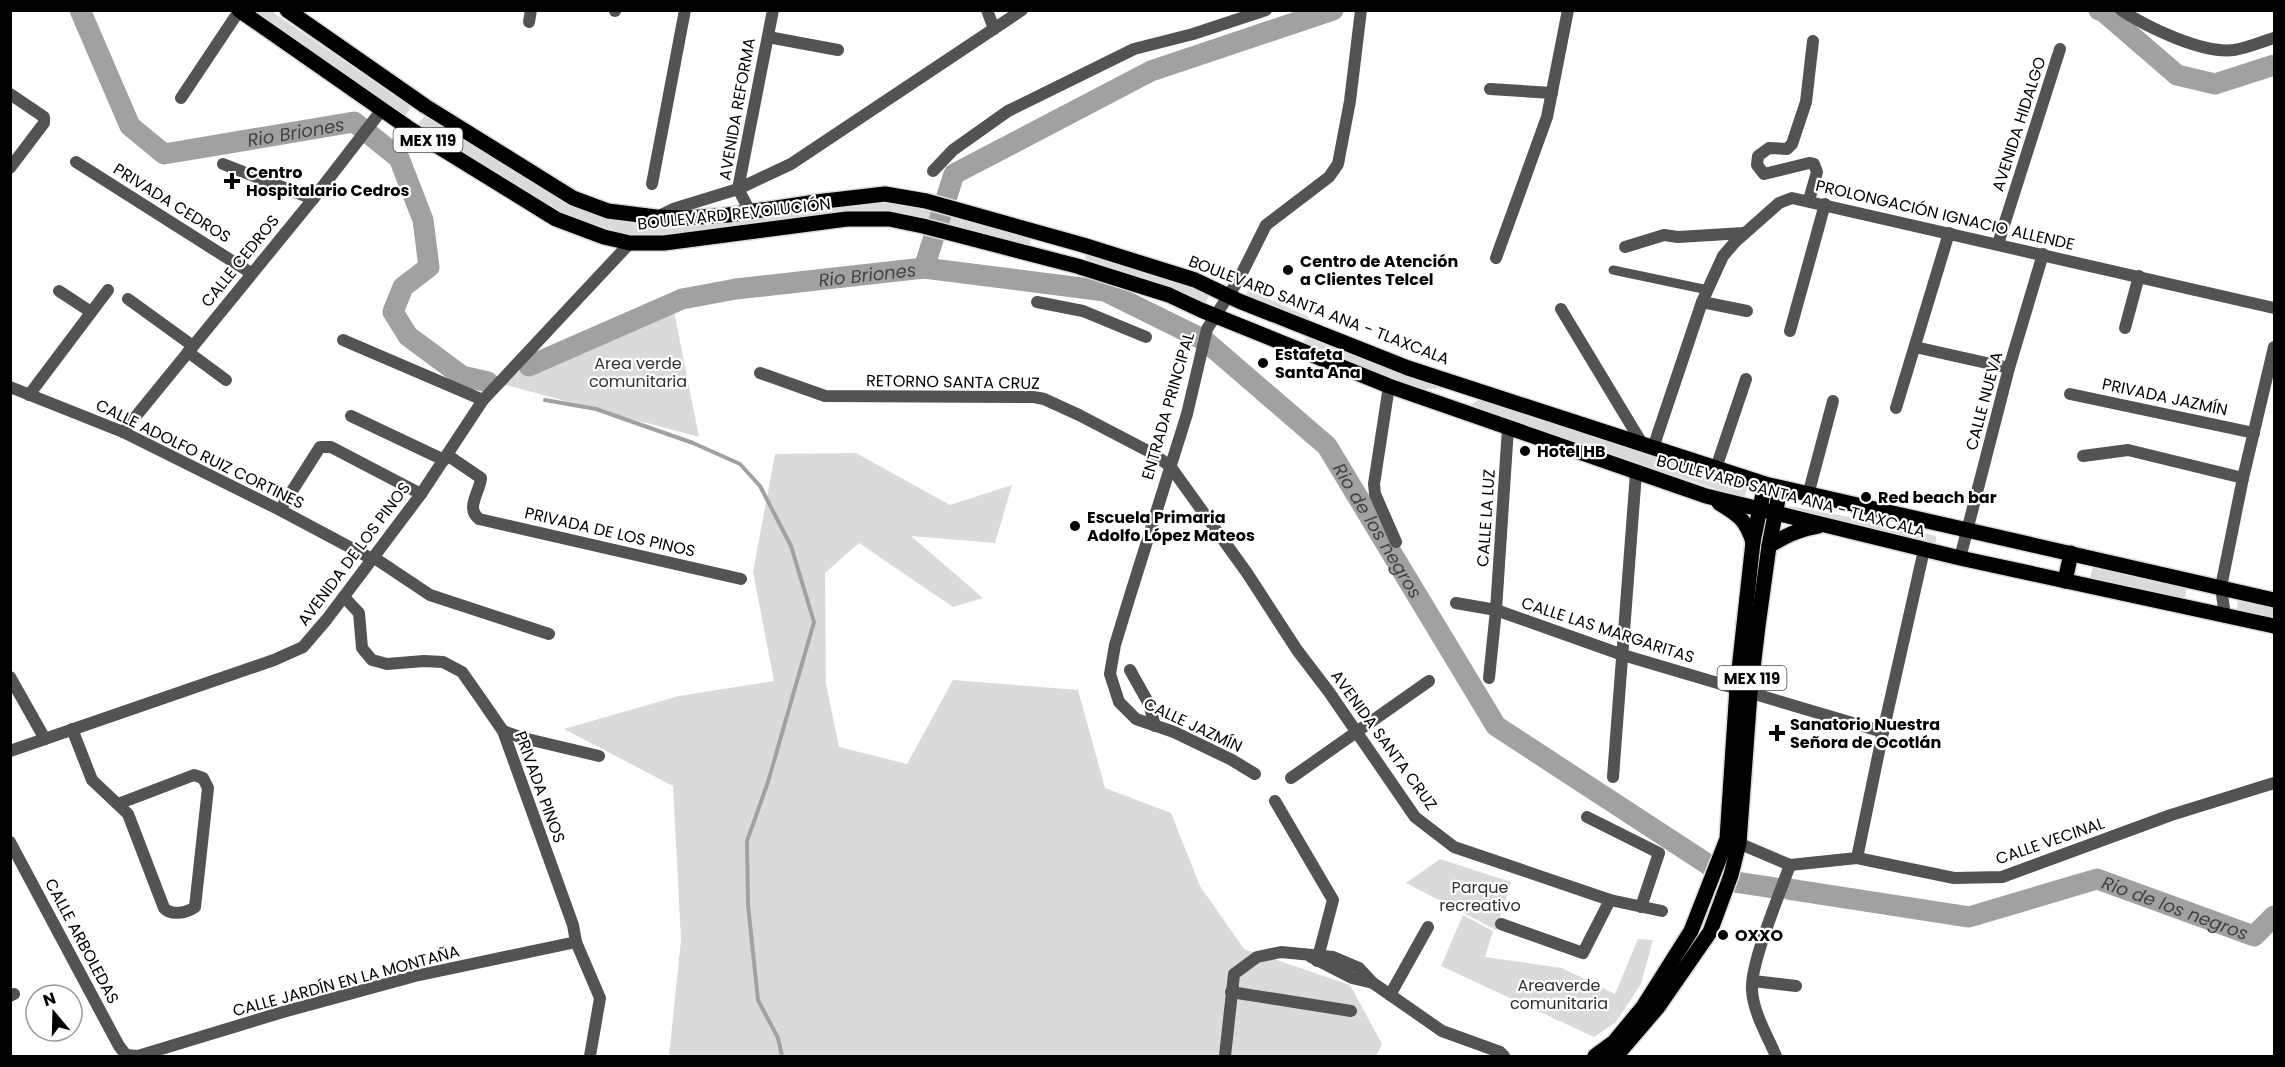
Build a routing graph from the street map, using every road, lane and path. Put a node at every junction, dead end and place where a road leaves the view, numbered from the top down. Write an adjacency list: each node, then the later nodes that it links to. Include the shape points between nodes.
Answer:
1 (239, 10): 20 (street); 22 (main road, BOULEVARD REVOLUCIÓN / MEX 119)
2 (287, 10): 21 (main road, BOULEVARD REVOLUCIÓN / MEX 119)
3 (685, 10): 28 (street)
4 (773, 10): 12 (street, AVENIDA REFORMA)
5 (987, 10): 11 (street)
6 (1022, 10): 11 (street)
7 (1266, 10): 27 (street, via 1134,49 1008,111 953,150)
8 (1568, 10): 18 (street)
9 (2121, 10): 13 (street, via 2143,25 2208,50 2234,50)
10 (1364, 12): 54 (street, via 1338,164 1329,177 1266,225)
11 (994, 29): 29 (street, via 791,164)
12 (768, 37): 16 (street); 29 (street, AVENIDA REFORMA)
13 (2274, 38)
14 (1813, 41): 32 (street, via 1806,102 1792,144 1787,149 1769,148 1758,156 1757,165 1764,174 1814,164 1817,172)
15 (2060, 49): 41 (street, AVENIDA HIDALGO)
16 (838, 50)
17 (1491, 89): 18 (street)
18 (1552, 93): 46 (street)
19 (10, 94): 26 (street, via 44,117 44,123)
20 (181, 99)
21 (425, 106): 23 (main road); 35 (main road, BOULEVARD REVOLUCIÓN / MEX 119, via 573,198 608,211)
22 (381, 111): 23 (main road, BOULEVARD REVOLUCIÓN / MEX 119); 31 (street, CALLE CEDROS)
23 (410, 129): 40 (main road, BOULEVARD REVOLUCIÓN / MEX 119, via 556,219)
24 (76, 162): 49 (street, PRIVADA CEDROS)
25 (223, 164): 31 (street)
26 (10, 168)
27 (933, 171)
28 (652, 184)
29 (738, 189): 34 (street, AVENIDA REFORMA); 35 (street)
30 (908, 197): 34 (main road, BOULEVARD REVOLUCIÓN / MEX 119, via 860,196); 37 (main road, BOULEVARD SANTA ANA - TLAXCALA / MEX 119)
31 (313, 199): 49 (street, CALLE CEDROS)
32 (1809, 200): 33 (street, PROLONGACIÓN IGNACIO ALLENDE); 39 (street, PROLONGACIÓN IGNACIO ALLENDE, via 1792,198 1779,202)
33 (1825, 204): 38 (street, PROLONGACIÓN IGNACIO ALLENDE); 64 (street)
34 (750, 212): 35 (main road, BOULEVARD REVOLUCIÓN / MEX 119)
35 (656, 217)
36 (902, 222): 40 (main road, BOULEVARD REVOLUCIÓN / MEX 119, via 847,219 664,243); 44 (main road, BOULEVARD SANTA ANA - TLAXCALA / MEX 119)
37 (1034, 231): 42 (main road, BOULEVARD SANTA ANA - TLAXCALA / MEX 119); 44 (main road)
38 (1949, 232): 41 (street, PROLONGACIÓN IGNACIO ALLENDE); 67 (street)
39 (1744, 234): 43 (street, via 1664,235); 52 (street, PROLONGACIÓN IGNACIO ALLENDE, via 1723,256)
40 (630, 243): 81 (street, AVENIDA DE LOS PINOS)
41 (1998, 244): 45 (street, PROLONGACIÓN IGNACIO ALLENDE)
42 (1083, 245): 47 (main road); 54 (main road, BOULEVARD SANTA ANA - TLAXCALA / MEX 119, via 1195,280)
43 (1625, 247)
44 (1029, 253): 47 (main road, BOULEVARD SANTA ANA - TLAXCALA / MEX 119)
45 (2043, 254): 50 (street, PROLONGACIÓN IGNACIO ALLENDE); 71 (street, CALLE NUEVA)
46 (1496, 258)
47 (1077, 266): 62 (main road, BOULEVARD SANTA ANA - TLAXCALA / MEX 119, via 1169,295)
48 (1613, 270): 52 (street)
49 (251, 273): 69 (street, CALLE CEDROS)
50 (2139, 276): 58 (street, PROLONGACIÓN IGNACIO ALLENDE); 63 (street)
51 (108, 290): 61 (street)
52 (1708, 290): 57 (street, PROLONGACIÓN IGNACIO ALLENDE)
53 (59, 291): 61 (street)
54 (1227, 296): 62 (street, ENTRADA PRINCIPAL); 75 (main road, BOULEVARD SANTA ANA - TLAXCALA / MEX 119, via 1408,368)
55 (128, 299): 69 (street)
56 (1037, 302): 65 (street, via 1083,311)
57 (1702, 302): 60 (street); 88 (street, PROLONGACIÓN IGNACIO ALLENDE)
58 (2274, 308)
59 (1561, 309): 88 (street)
60 (1747, 311)
61 (91, 312): 80 (street)
62 (1216, 315): 76 (main road, BOULEVARD SANTA ANA - TLAXCALA / MEX 119); 91 (street, ENTRADA PRINCIPAL, via 1207,329)
63 (2125, 328)
64 (1790, 331)
65 (1146, 338)
66 (343, 340): 81 (street)
67 (1915, 347): 71 (street); 83 (street)
68 (2274, 347): 70 (street)
69 (191, 349): 74 (street); 86 (street, CALLE CEDROS)
70 (2273, 364): 87 (street)
71 (2009, 368): 102 (street, CALLE NUEVA)
72 (760, 373): 91 (street, RETORNO SANTA CRUZ, via 825,396 1044,399)
73 (1746, 379): 92 (street)
74 (226, 380)
75 (1462, 384): 78 (main road, via 1464,393 1457,399); 88 (main road, BOULEVARD SANTA ANA - TLAXCALA / MEX 119)
76 (1389, 386): 78 (main road, BOULEVARD SANTA ANA - TLAXCALA / MEX 119); 103 (street, via 1374,484)
77 (10, 387): 80 (street, CALLE ADOLFO RUIZ CORTINES)
78 (1413, 393): 85 (main road, BOULEVARD SANTA ANA - TLAXCALA / MEX 119)
79 (2070, 394): 87 (street, PRIVADA JAZMÍN)
80 (29, 395): 86 (street, CALLE ADOLFO RUIZ CORTINES)
81 (483, 400): 90 (street, AVENIDA DE LOS PINOS)
82 (1833, 401): 97 (street)
83 (1896, 408)
84 (351, 416): 90 (street)
85 (1508, 428): 93 (main road, BOULEVARD SANTA ANA - TLAXCALA / MEX 119); 115 (street, CALLE LA LUZ)
86 (123, 432): 99 (street, CALLE ADOLFO RUIZ CORTINES)
87 (2254, 433): 94 (street)
88 (1648, 446): 92 (main road, BOULEVARD SANTA ANA - TLAXCALA / MEX 119)
89 (2083, 456): 94 (street, via 2128,450)
90 (446, 457): 96 (street, AVENIDA DE LOS PINOS); 109 (street, PRIVADA DE LOS PINOS, via 481,478 472,508 479,519)
91 (1170, 466): 125 (street, ENTRADA PRINCIPAL, via 1115,645 1110,674); 129 (street, AVENIDA SANTA CRUZ)
92 (1716, 468): 95 (main road, BOULEVARD SANTA ANA - TLAXCALA / MEX 119)
93 (1636, 473): 98 (main road, BOULEVARD SANTA ANA - TLAXCALA / MEX 119); 119 (street)
94 (2243, 478): 111 (street)
95 (1772, 486): 97 (main road, BOULEVARD SANTA ANA - TLAXCALA / MEX 119); 100 (main road, MEX 119)
96 (422, 494): 99 (street, via 331,447 320,447); 107 (street, AVENIDA DE LOS PINOS)
97 (1808, 495): 102 (main road, BOULEVARD SANTA ANA - TLAXCALA / MEX 119)
98 (1706, 496): 100 (main road, BOULEVARD SANTA ANA - TLAXCALA / MEX 119); 104 (main road, via 1739,516)
99 (280, 510): 107 (street, CALLE ADOLFO RUIZ CORTINES)
100 (1768, 510): 101 (main road, BOULEVARD SANTA ANA - TLAXCALA / MEX 119); 104 (main road, MEX 119)
101 (1822, 525): 104 (main road); 105 (main road, BOULEVARD SANTA ANA - TLAXCALA / MEX 119)
102 (1966, 530): 106 (main road, BOULEVARD SANTA ANA - TLAXCALA / MEX 119); 108 (street, CALLE NUEVA)
103 (1396, 542)
104 (1761, 544): 124 (main road, MEX 119)
105 (1924, 550): 108 (main road, BOULEVARD SANTA ANA - TLAXCALA / MEX 119); 130 (street)
106 (2071, 553): 110 (main road); 111 (main road, BOULEVARD SANTA ANA - TLAXCALA / MEX 119)
107 (373, 558): 112 (street, AVENIDA DE LOS PINOS); 118 (street, CALLE ADOLFO RUIZ CORTINES, via 430,595)
108 (1960, 558): 110 (main road, BOULEVARD SANTA ANA - TLAXCALA / MEX 119)
109 (741, 579)
110 (2065, 581): 116 (main road, BOULEVARD SANTA ANA - TLAXCALA / MEX 119)
111 (2221, 587): 113 (main road, BOULEVARD SANTA ANA - TLAXCALA / MEX 119); 116 (street)
112 (344, 597): 127 (street, AVENIDA DE LOS PINOS, via 303,647); 128 (street, PRIVADA PINOS, via 358,612 362,648 372,660 387,664 442,662 462,672)
113 (2274, 600)
114 (1456, 603): 115 (street, CALLE LAS MARGARITAS)
115 (1496, 610): 119 (street, CALLE LAS MARGARITAS); 122 (street, CALLE LA LUZ)
116 (2225, 615): 117 (main road, BOULEVARD SANTA ANA - TLAXCALA / MEX 119)
117 (2274, 626)
118 (549, 634)
119 (1623, 655): 124 (street, CALLE LAS MARGARITAS); 135 (street)
120 (1130, 670): 126 (street, via 1149,704)
121 (10, 677): 131 (street)
122 (1489, 678)
123 (1429, 681): 129 (street)
124 (1744, 691): 130 (street, CALLE LAS MARGARITAS); 141 (main road, MEX 119)
125 (1119, 702): 126 (street, CALLE JAZMÍN, via 1136,719)
126 (1155, 726): 134 (street, CALLE JAZMÍN)
127 (72, 729): 131 (street, AVENIDA DE LOS PINOS); 139 (street, via 92,780)
128 (503, 731): 133 (street); 150 (street, PRIVADA PINOS)
129 (1357, 731): 136 (street); 145 (street, AVENIDA SANTA CRUZ, via 1415,817 1454,847)
130 (1882, 732): 143 (street)
131 (45, 739): 132 (street, AVENIDA DE LOS PINOS)
132 (10, 751)
133 (599, 756)
134 (1255, 774)
135 (1613, 777)
136 (1291, 778)
137 (2274, 783): 143 (street, CALLE VECINAL, via 2171,815 2002,877 1954,878)
138 (1275, 801): 151 (street, via 1333,900)
139 (118, 804): 139 (street, via 194,775 203,778 208,788 195,907 172,913 164,908 128,814)
140 (1587, 817): 146 (street, via 1659,853)
141 (1733, 841): 144 (street, CALLE VECINAL); 162 (main road, MEX 119, via 1719,860 1691,931 1643,1007 1614,1042); 163 (main road, MEX 119, via 1734,867 1710,932 1658,1007)
142 (10, 842): 158 (street, CALLE ARBOLEDAS)
143 (1857, 858): 144 (street, CALLE VECINAL)
144 (1790, 865): 152 (street)
145 (1610, 900): 146 (street, AVENIDA SANTA CRUZ); 148 (street, via 1583,953)
146 (1641, 907): 147 (street, AVENIDA SANTA CRUZ)
147 (1662, 911)
148 (1501, 924)
149 (1428, 927): 155 (street)
150 (576, 942): 157 (street, CALLE JARDÍN EN LA MONTAÑA, via 415,976 283,1012); 159 (street, PRIVADA PINOS, via 600,998)
151 (1314, 957): 154 (street, via 1281,952 1257,957 1234,974); 155 (street, via 1350,970)
152 (1753, 981): 153 (street); 164 (street, via 1751,990 1757,1010)
153 (1797, 986)
154 (1231, 992): 156 (street); 160 (street)
155 (1390, 995): 161 (street, via 1442,1031)
156 (1352, 1011)
157 (161, 1053): 158 (street, CALLE JARDÍN EN LA MONTAÑA)
158 (126, 1055)
159 (590, 1056)
160 (1225, 1056)
161 (1504, 1056)
162 (1594, 1056)
163 (1616, 1056)
164 (1776, 1056)

